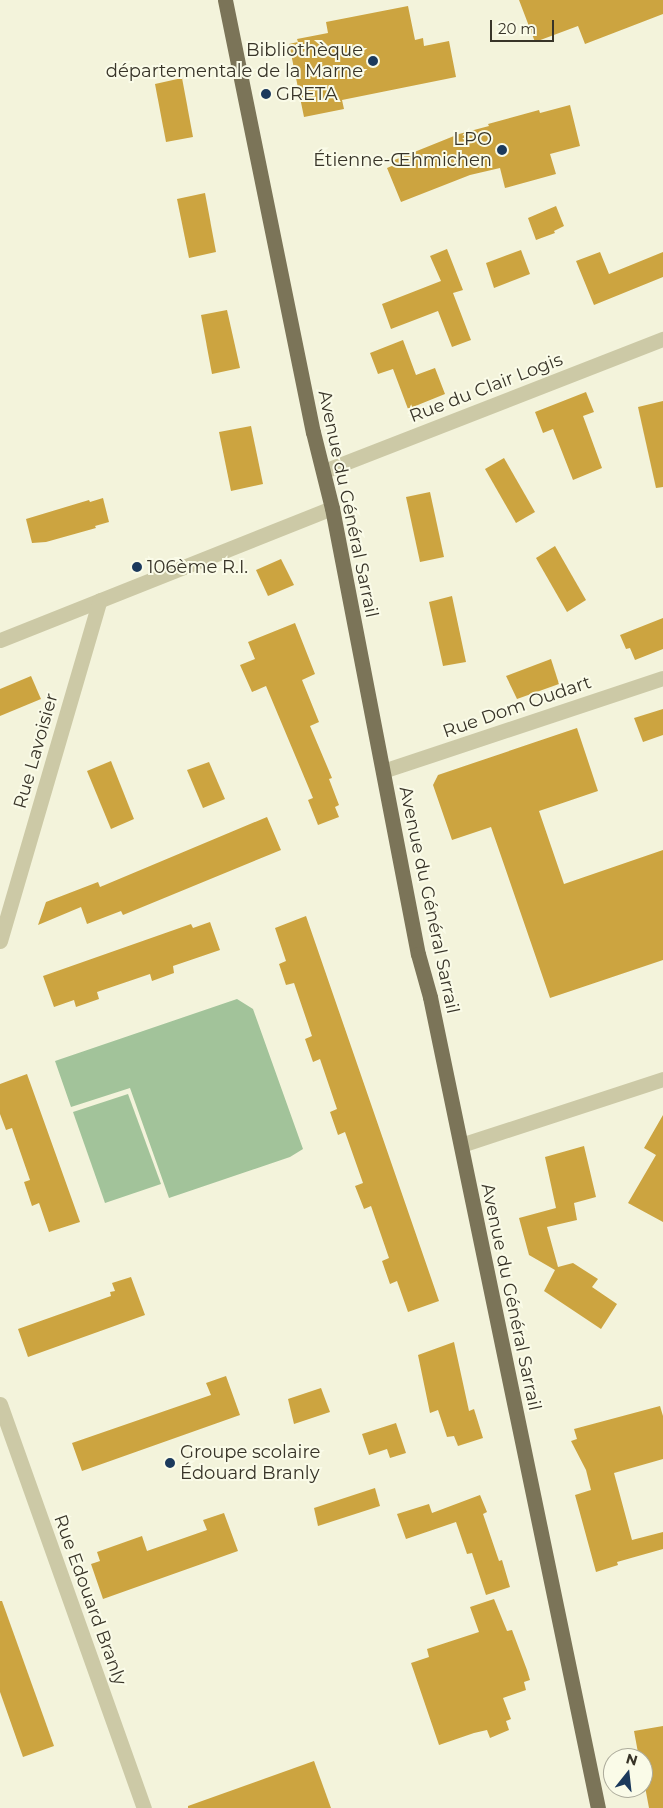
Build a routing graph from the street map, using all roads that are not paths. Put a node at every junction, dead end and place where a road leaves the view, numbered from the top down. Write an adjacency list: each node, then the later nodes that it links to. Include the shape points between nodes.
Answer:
1 (225, 0): 3 (main road, Avenue du Général Sarrail, via 313,432)
2 (663, 339): 3 (street, Rue du Clair Logis)
3 (324, 471): 4 (main road, Avenue du Général Sarrail)
4 (332, 508): 5 (street); 8 (main road, Avenue du Général Sarrail)
5 (100, 600): 6 (street); 9 (street, Rue Lavoisier)
6 (0, 640)
7 (663, 678): 8 (street, Rue Dom Oudart)
8 (383, 771): 11 (main road, Avenue du Général Sarrail, via 418,954)
9 (0, 941)
10 (663, 1080): 11 (street)
11 (460, 1145): 14 (main road, Avenue du Général Sarrail)
12 (0, 1404): 13 (street, Rue Edouard Branly)
13 (144, 1808)
14 (598, 1808)

